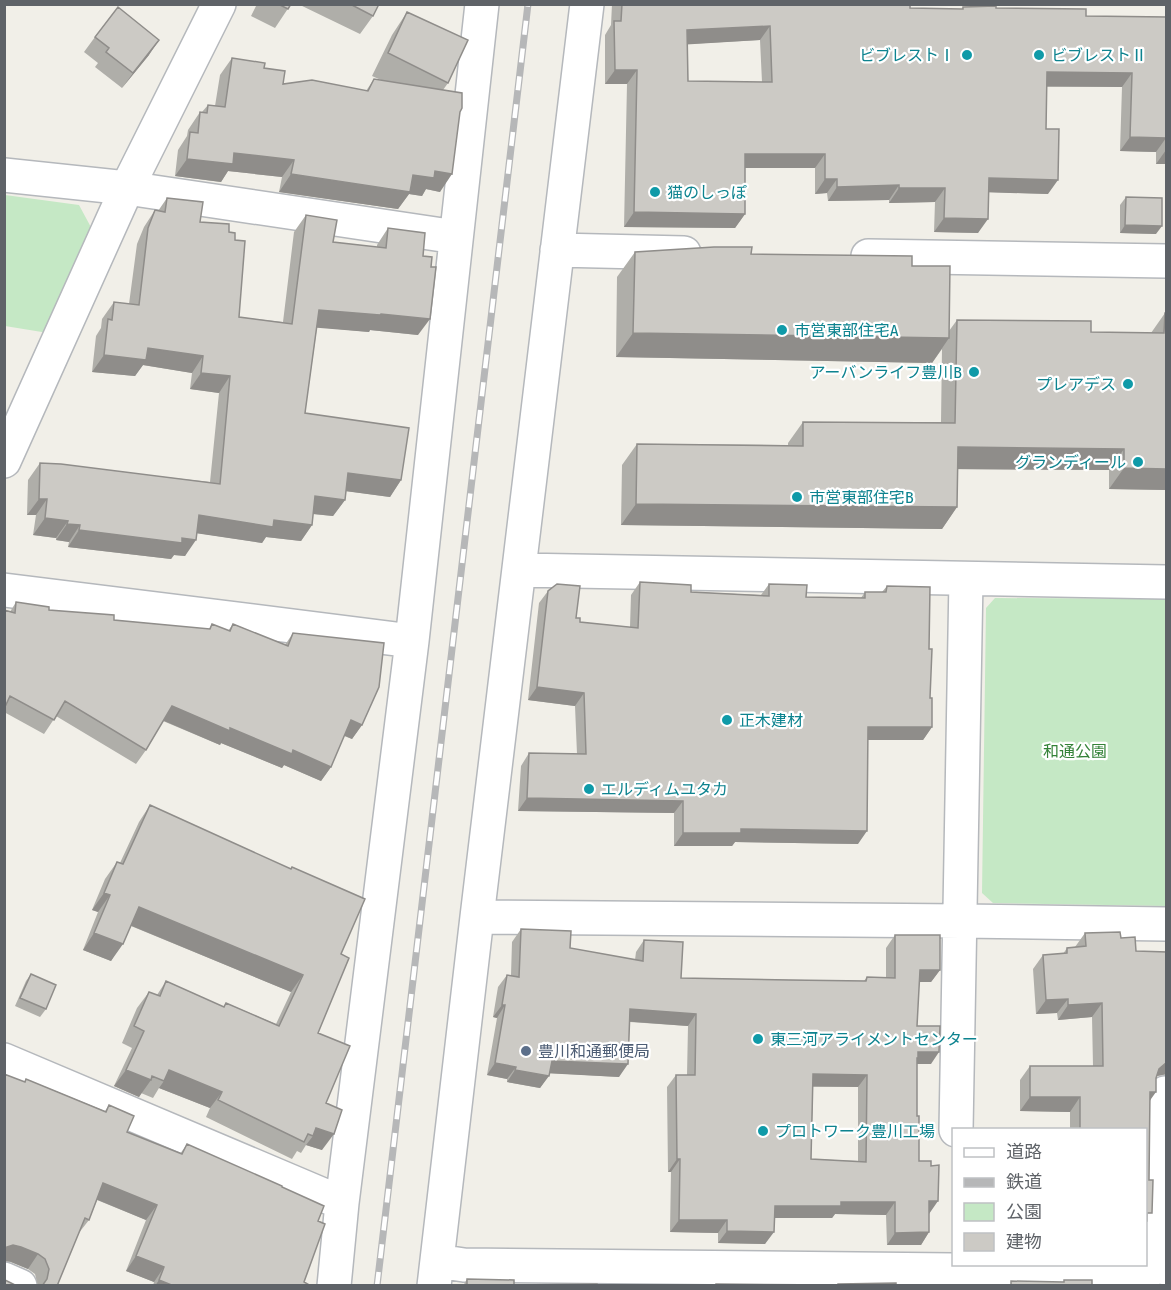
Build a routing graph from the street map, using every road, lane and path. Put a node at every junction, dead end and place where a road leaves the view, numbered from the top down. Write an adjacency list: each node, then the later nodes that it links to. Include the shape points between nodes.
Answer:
1 (219, 4): 5 (street)
2 (482, 4): 6 (street)
3 (587, 4): 7 (street)
4 (4, 175): 5 (street)
5 (127, 189): 6 (street); 11 (street)
6 (456, 237): 16 (street)
7 (557, 250): 8 (street); 12 (street)
8 (712, 253)
9 (844, 255): 10 (street)
10 (1167, 261)
11 (4, 461)
12 (519, 570): 13 (street); 17 (street)
13 (966, 579): 14 (street); 18 (street)
14 (1167, 582)
15 (4, 590): 16 (street)
16 (412, 641): 23 (street)
17 (477, 917): 18 (street); 26 (street)
18 (961, 921): 19 (street); 22 (street)
19 (1167, 924)
20 (4, 1060): 23 (street)
21 (1165, 1093): 24 (street)
22 (956, 1128)
23 (342, 1203): 30 (street)
24 (1163, 1267): 28 (street)
25 (953, 1271): 26 (street, via 464,1265); 28 (street)
26 (436, 1273)
27 (4, 1280): 29 (street)
28 (1115, 1281)
29 (20, 1286)
30 (334, 1286)

